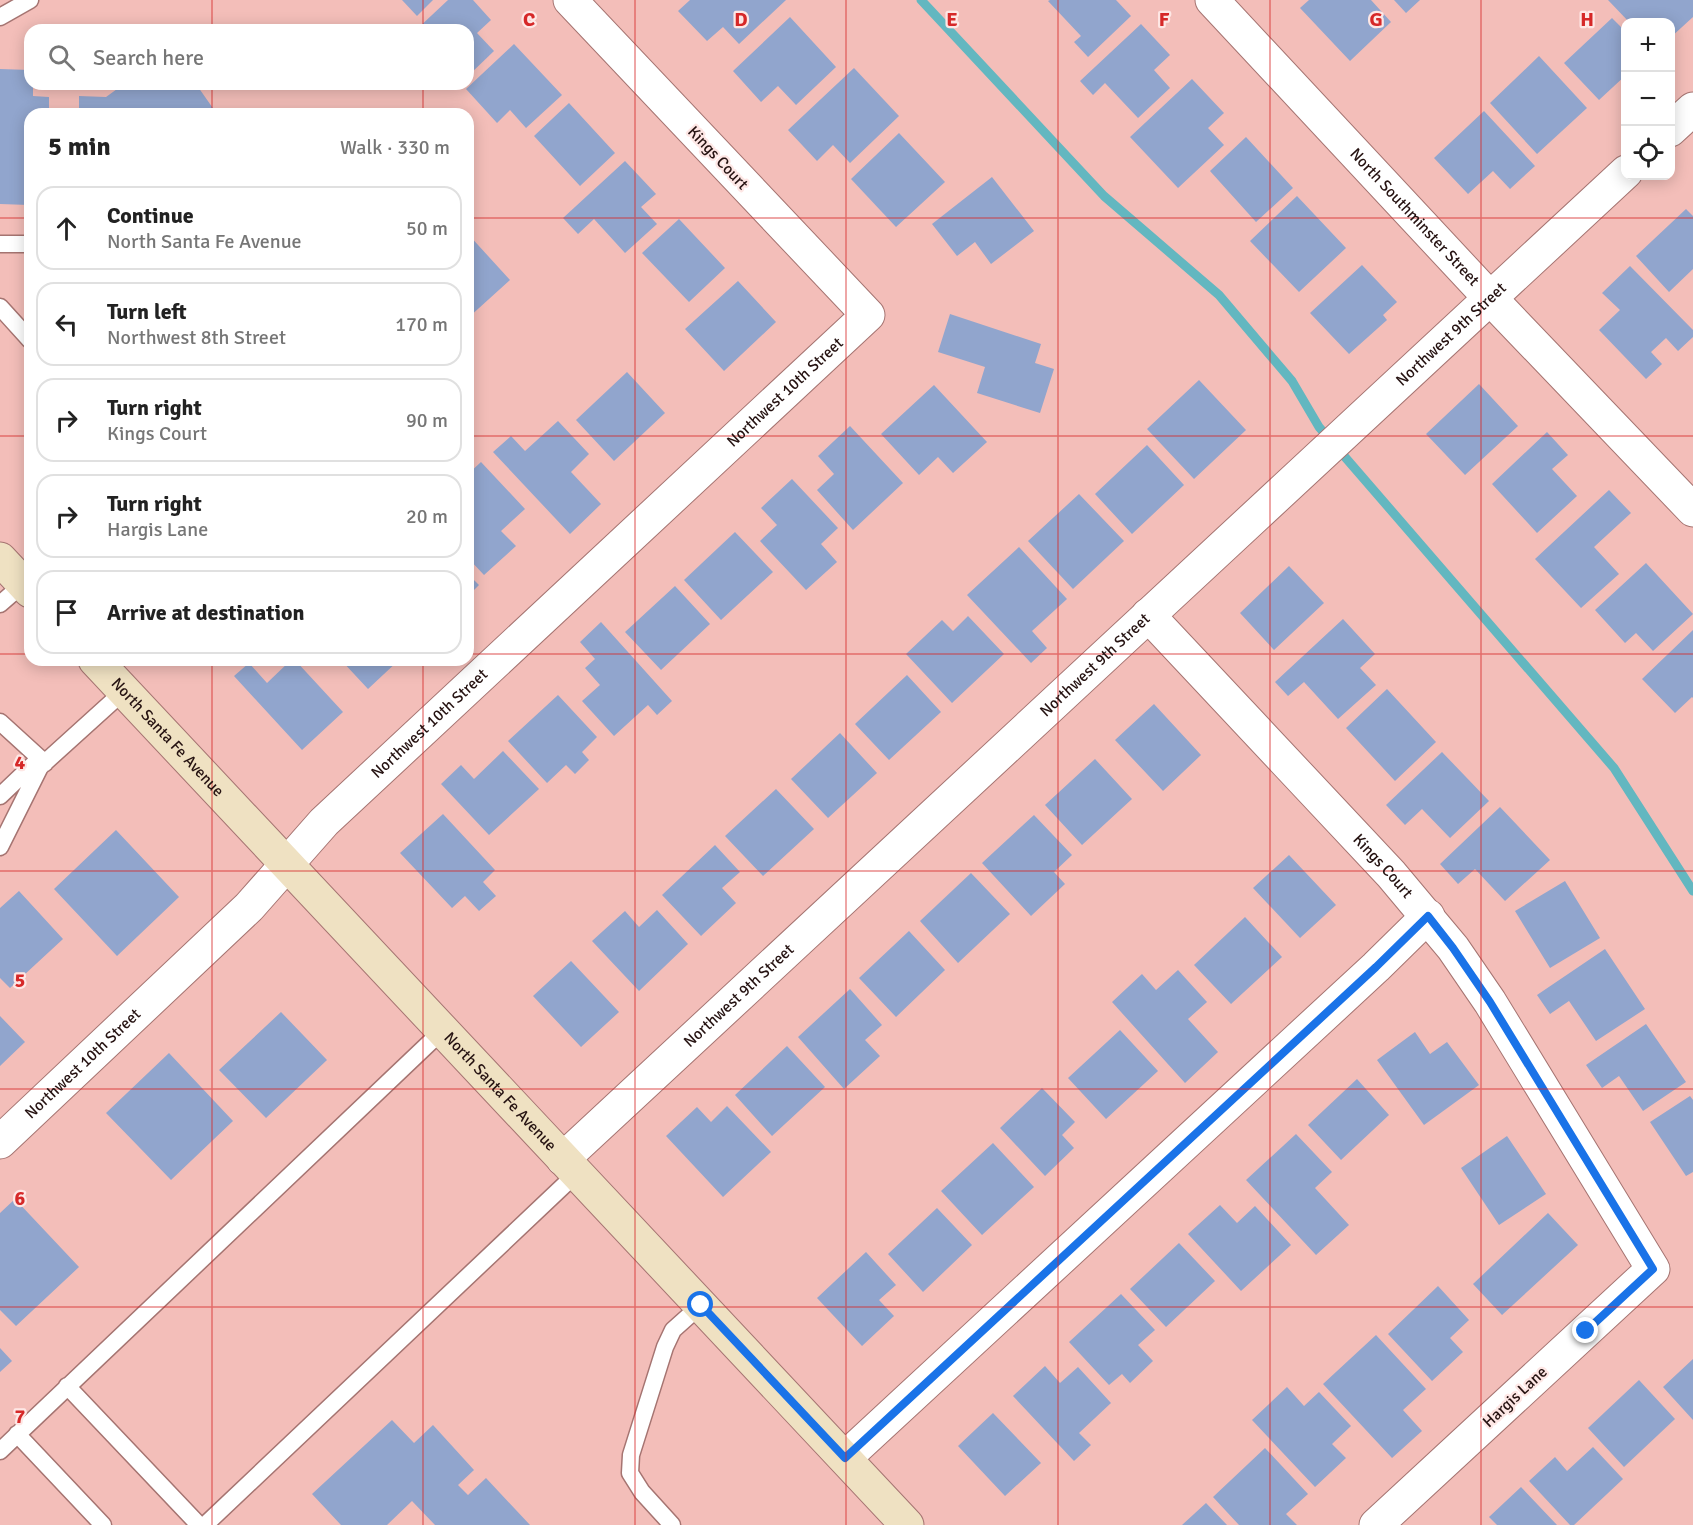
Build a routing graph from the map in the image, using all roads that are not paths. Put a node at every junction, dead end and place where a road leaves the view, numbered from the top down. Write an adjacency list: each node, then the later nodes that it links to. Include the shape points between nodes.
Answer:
1 (30, 0): 4 (lane)
2 (570, 0): 12 (street, Kings Court)
3 (1212, 0): 10 (street, North Southminster Street)
4 (0, 17)
5 (1693, 109): 6 (street)
6 (1675, 126)
7 (1621, 177): 10 (street, Northwest 9th Street)
8 (0, 244): 9 (lane)
9 (24, 244)
10 (1490, 298): 14 (street, North Southminster Street); 17 (street, Northwest 9th Street)
11 (0, 307): 13 (lane)
12 (868, 315): 24 (street, Northwest 10th Street, via 332,814)
13 (24, 333)
14 (1693, 510)
15 (0, 559): 16 (main road)
16 (18, 593)
17 (1148, 615): 25 (street, Kings Court); 28 (street, Northwest 9th Street)
18 (101, 666): 19 (main road, North Santa Fe Avenue)
19 (124, 691): 21 (lane); 24 (main road, North Santa Fe Avenue)
20 (0, 722): 21 (lane)
21 (43, 761): 22 (lane); 23 (lane)
22 (0, 796)
23 (0, 847)
24 (287, 864): 26 (main road, North Santa Fe Avenue); 27 (street, Northwest 10th Street, via 249,907)
25 (1428, 916): 29 (street, Kings Court, via 1490,1002); 34 (street)
26 (443, 1030): 28 (main road, North Santa Fe Avenue); 31 (lane)
27 (0, 1142)
28 (570, 1166): 30 (main road, North Santa Fe Avenue); 37 (lane)
29 (1653, 1269): 40 (street, Hargis Lane)
30 (701, 1305): 34 (main road, North Santa Fe Avenue); 38 (lane, via 673,1330 665,1347 631,1455 630,1473)
31 (67, 1386): 32 (lane); 36 (lane)
32 (17, 1434): 33 (lane); 35 (lane)
33 (0, 1451)
34 (845, 1458): 39 (main road, North Santa Fe Avenue)
35 (103, 1525)
36 (199, 1525)
37 (205, 1525)
38 (672, 1525)
39 (907, 1525)
40 (1376, 1525)

